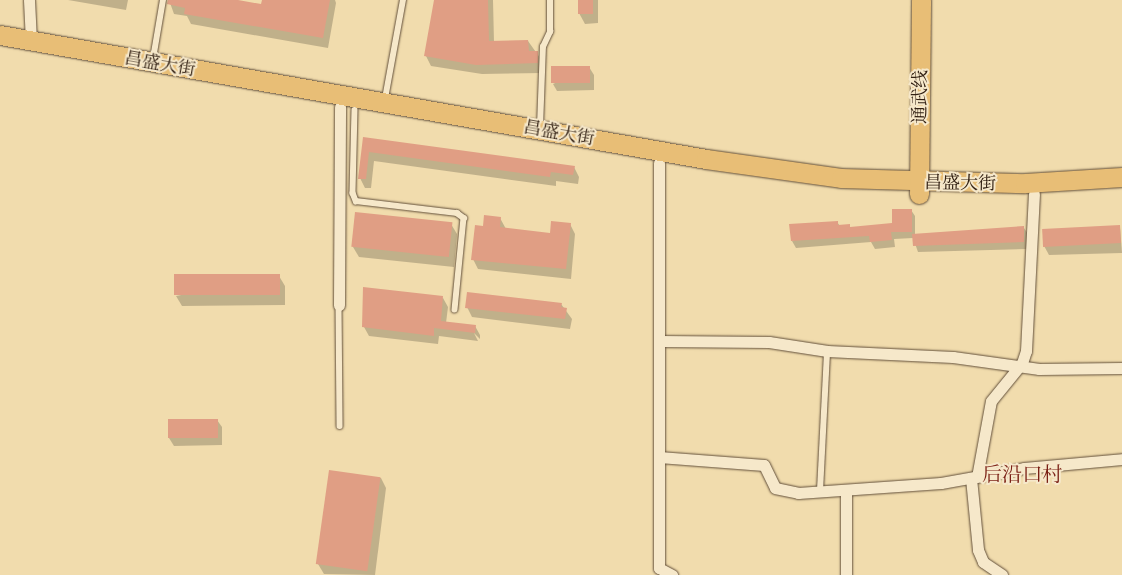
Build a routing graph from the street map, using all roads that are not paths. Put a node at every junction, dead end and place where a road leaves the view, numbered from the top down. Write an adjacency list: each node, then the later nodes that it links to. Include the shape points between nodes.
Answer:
1 (29, 0): 7 (street)
2 (163, 0): 9 (lane)
3 (403, 0): 10 (lane)
4 (550, 0): 12 (lane, via 550,32 543,47)
5 (921, 0): 15 (highway, 通武线)
6 (0, 36): 7 (highway, 昌盛大街)
7 (31, 41): 9 (highway, 昌盛大街)
8 (0, 47): 11 (highway, 昌盛大街)
9 (152, 62): 10 (highway, 昌盛大街)
10 (385, 103): 12 (highway, 昌盛大街)
11 (348, 108): 13 (highway, 昌盛大街); 18 (street); 19 (lane, via 352,193 356,201 457,213 464,218)
12 (540, 130): 15 (highway, 昌盛大街, via 781,171)
13 (659, 163): 15 (highway, 昌盛大街, via 831,189); 20 (street)
14 (1122, 176): 15 (highway, 昌盛大街)
15 (919, 188): 17 (highway, 昌盛大街)
16 (1122, 188): 17 (highway, 昌盛大街)
17 (1034, 194): 22 (street, via 1027,345)
18 (339, 305): 24 (lane)
19 (455, 310)
20 (660, 341): 21 (street, via 769,342); 25 (street)
21 (827, 351): 22 (street, via 953,357); 29 (lane)
22 (1019, 366): 23 (street); 27 (street, via 991,401)
23 (1122, 368)
24 (340, 426)
25 (659, 458): 29 (street, via 764,465 771,483 780,490); 30 (street, via 659,568)
26 (1122, 459): 27 (street, via 1024,468)
27 (974, 477): 28 (street, via 941,483); 32 (street, via 978,550 983,562)
28 (846, 490): 29 (street); 31 (street)
29 (820, 491)
30 (672, 575)
31 (846, 575)
32 (1002, 575)

